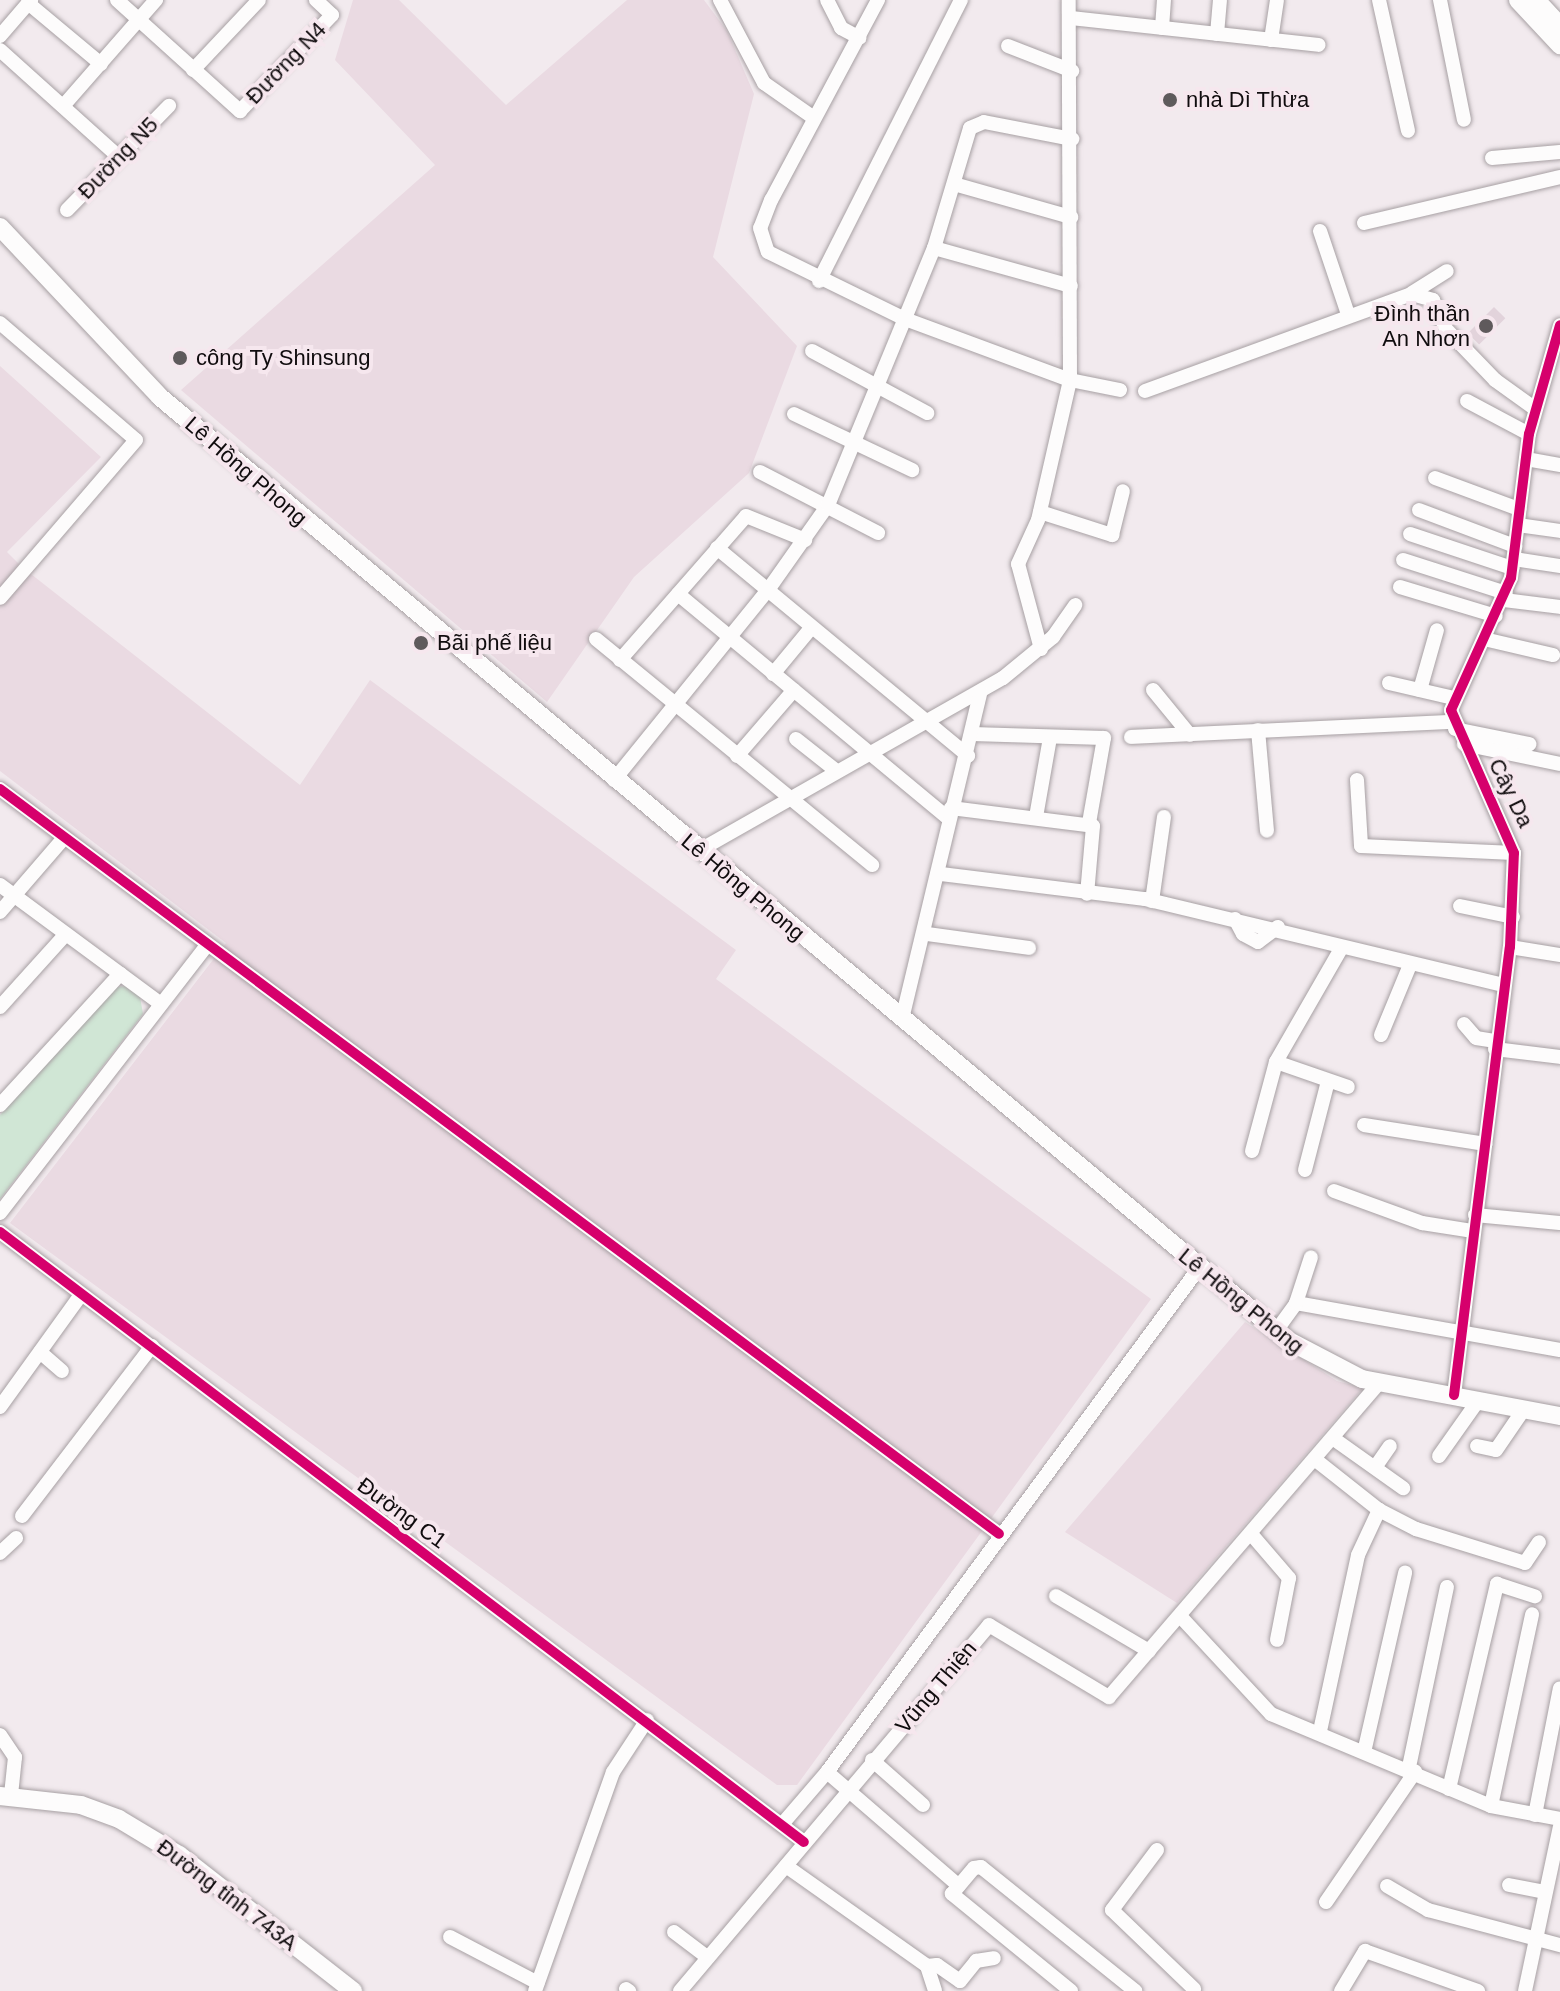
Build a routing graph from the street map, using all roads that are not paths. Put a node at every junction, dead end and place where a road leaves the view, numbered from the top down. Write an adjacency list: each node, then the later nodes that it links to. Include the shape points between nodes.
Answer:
1 (117, 0): 19 (street)
2 (156, 0): 19 (street)
3 (259, 0): 31 (street)
4 (316, 0): 31 (street, Đường N4, via 332,15 240,111)
5 (720, 0): 35 (street, via 764,83)
6 (827, 0): 24 (street, via 841,28)
7 (878, 0): 24 (street)
8 (961, 0): 51 (street)
9 (1069, 0): 18 (street)
10 (1164, 0): 21 (street)
11 (1220, 0): 22 (street)
12 (1277, 0): 25 (street)
13 (1379, 0): 37 (street)
14 (1440, 0): 36 (street)
15 (1518, 0): 27 (main road)
16 (1536, 0): 20 (main road)
17 (29, 2): 23 (street); 30 (street)
18 (1071, 18): 21 (street); 32 (street)
19 (140, 19): 30 (street); 31 (street)
20 (1560, 26)
21 (1162, 28): 22 (street)
22 (1217, 34): 25 (street)
23 (0, 36)
24 (860, 38): 35 (street)
25 (1271, 40): 26 (street)
26 (1319, 45)
27 (1560, 45)
28 (1008, 46): 32 (street)
29 (0, 50): 33 (street)
30 (101, 64): 33 (street)
31 (193, 70)
32 (1072, 71): 38 (street)
33 (64, 105): 40 (street)
34 (169, 106): 40 (street, Đường N5)
35 (814, 118): 51 (street, via 760,228 768,252)
36 (1464, 120)
37 (1408, 131)
38 (1072, 139): 43 (street, via 975,122); 45 (street)
39 (1560, 152): 41 (street)
40 (119, 157): 44 (street, Đường N5)
41 (1492, 158)
42 (1560, 177): 46 (street)
43 (954, 184): 45 (street); 49 (street)
44 (67, 210)
45 (1071, 217): 52 (street)
46 (1364, 223)
47 (0, 227): 127 (main road, Lê Hồng Phong, via 160,397)
48 (1320, 231): 54 (street)
49 (934, 248): 52 (street); 55 (street)
50 (1447, 271): 53 (street)
51 (819, 281): 55 (street)
52 (1071, 286): 59 (street)
53 (1412, 294): 54 (street); 64 (street, via 1433,300 1446,329 1505,389)
54 (1348, 314): 62 (street)
55 (905, 319): 59 (street); 60 (street)
56 (0, 323): 92 (street, via 136,440)
57 (1560, 325): 64 (street)
58 (812, 351): 60 (street)
59 (1070, 380): 61 (street); 78 (street)
60 (878, 389): 65 (street); 68 (street)
61 (1120, 390)
62 (1145, 391)
63 (1467, 401): 67 (street)
64 (1534, 408): 67 (street)
65 (927, 413)
66 (794, 414): 68 (street)
67 (1529, 434): 69 (street)
68 (854, 441): 71 (street); 75 (street)
69 (1526, 459): 70 (street); 76 (street)
70 (1560, 465)
71 (912, 470)
72 (760, 472): 75 (street)
73 (1435, 478): 76 (street)
74 (1123, 491): 78 (street, via 1112,535)
75 (828, 505): 81 (street); 83 (street)
76 (1519, 509): 79 (street)
77 (1419, 510): 85 (street)
78 (1040, 512): 101 (street, via 1018,564)
79 (1518, 525): 80 (street); 85 (street)
80 (1560, 531)
81 (878, 533)
82 (1410, 534): 85 (street)
83 (805, 540): 84 (street, via 749,515); 89 (street)
84 (717, 548): 89 (street); 90 (street)
85 (1514, 558): 87 (street); 91 (street)
86 (1403, 560): 91 (street)
87 (1560, 566)
88 (1400, 587): 95 (street)
89 (768, 590): 96 (street); 99 (street)
90 (678, 594): 99 (street); 103 (street)
91 (1505, 596): 94 (street); 95 (street)
92 (0, 598)
93 (1075, 605): 101 (street)
94 (1560, 607)
95 (1496, 616): 100 (street)
96 (811, 628): 104 (street); 112 (street)
97 (1437, 630): 108 (street)
98 (596, 639): 103 (street)
99 (729, 639): 104 (street); 111 (street)
100 (1484, 639): 102 (street); 110 (street)
101 (1041, 649): 109 (street)
102 (1553, 655)
103 (620, 660): 111 (street)
104 (773, 674): 106 (street)
105 (1389, 683): 108 (street)
106 (794, 690): 122 (street); 123 (street)
107 (1153, 690): 116 (street)
108 (1420, 690): 110 (street)
109 (981, 691): 112 (street); 115 (street)
110 (1454, 698): 113 (street)
111 (676, 704): 123 (street); 127 (street)
112 (920, 720): 122 (street); 124 (street)
113 (1454, 726): 114 (street); 120 (street, Cây Da); 121 (street)
114 (1258, 730): 116 (street); 135 (street)
115 (972, 734): 118 (street); 124 (street)
116 (1190, 735): 117 (street)
117 (1131, 737)
118 (1050, 738): 132 (street); 134 (street, via 1107,741)
119 (796, 739): 126 (street)
120 (1464, 744): 125 (street); 138 (street, Cây Da, via 1509,829)
121 (1529, 744)
122 (868, 750): 126 (street); 131 (street)
123 (737, 756): 130 (street)
124 (968, 756): 131 (street)
125 (1560, 764)
126 (834, 769): 130 (street)
127 (614, 780): 137 (main road, Lê Hồng Phong)
128 (1357, 780): 138 (street, via 1361,846)
129 (0, 789): 136 (street)
130 (787, 797): 137 (street); 139 (street)
131 (950, 813): 132 (street); 140 (street)
132 (1036, 817): 134 (street)
133 (1164, 817): 144 (street)
134 (1089, 823): 142 (street, via 1096,837)
135 (1267, 831)
136 (63, 839): 143 (street); 152 (street)
137 (700, 850): 160 (main road, Lê Hồng Phong)
138 (1514, 853): 147 (street, Cây Da)
139 (872, 865)
140 (941, 874): 142 (street); 149 (street)
141 (0, 885): 143 (street)
142 (1087, 894): 144 (street)
143 (13, 895): 146 (street); 148 (street)
144 (1152, 901): 150 (street, via 1278,927)
145 (1460, 906): 147 (street)
146 (0, 912)
147 (1513, 917): 151 (street, Cây Da)
148 (66, 934): 156 (street); 159 (street)
149 (927, 934): 153 (street); 160 (street)
150 (1342, 947): 155 (street); 165 (street)
151 (1510, 947): 154 (street); 157 (street, Cây Da)
152 (205, 948): 158 (street); 205 (street)
153 (1029, 948)
154 (1560, 955)
155 (1410, 965): 157 (street); 162 (street)
156 (120, 974): 158 (street); 168 (street)
157 (1503, 985): 163 (street, Cây Da)
158 (161, 1004): 174 (street)
159 (0, 1007)
160 (902, 1019): 180 (main road, Lê Hồng Phong)
161 (1464, 1024): 163 (street, via 1476,1038)
162 (1381, 1035)
163 (1495, 1045): 164 (street); 170 (street, Cây Da)
164 (1560, 1057)
165 (1276, 1062): 166 (street); 171 (street)
166 (1328, 1081): 167 (street); 172 (street)
167 (1348, 1087)
168 (0, 1105)
169 (1364, 1125): 170 (street)
170 (1486, 1144): 175 (street, Cây Da)
171 (1252, 1151)
172 (1305, 1170)
173 (1334, 1191): 177 (street, via 1422,1223)
174 (0, 1213)
175 (1475, 1215): 176 (street); 177 (street, Cây Da)
176 (1560, 1223)
177 (1473, 1231): 184 (street, Cây Da)
178 (0, 1232): 181 (street, Đường C1)
179 (1311, 1257): 182 (street)
180 (1199, 1268): 183 (main road, Lê Hồng Phong); 205 (street)
181 (80, 1296): 185 (street, Đường C1); 187 (street)
182 (1296, 1303): 183 (street); 184 (street)
183 (1276, 1331): 189 (main road, Lê Hồng Phong, via 1327,1366)
184 (1461, 1336): 186 (street); 190 (street, Cây Da)
185 (152, 1346): 203 (street); 218 (street, Đường C1)
186 (1560, 1350)
187 (40, 1352): 188 (street); 192 (street)
188 (62, 1371)
189 (1380, 1382): 190 (main road, Lê Hồng Phong); 195 (street, Vũng Thiện)
190 (1454, 1395): 191 (main road, Lê Hồng Phong)
191 (1478, 1401): 193 (main road, Lê Hồng Phong); 198 (street)
192 (0, 1407)
193 (1524, 1409): 194 (main road, Lê Hồng Phong); 197 (street, via 1496,1450)
194 (1560, 1416)
195 (1334, 1439): 199 (street, Vũng Thiện); 200 (street)
196 (1390, 1446): 200 (street)
197 (1477, 1446)
198 (1439, 1456)
199 (1317, 1461): 202 (street); 206 (street, Vũng Thiện)
200 (1376, 1466): 201 (street)
201 (1403, 1488)
202 (1379, 1510): 207 (street, via 1416,1529 1525,1563); 219 (street, via 1358,1555)
203 (22, 1516)
204 (0, 1530): 208 (street)
205 (999, 1534): 224 (street)
206 (1252, 1535): 214 (street, Vũng Thiện); 215 (street, via 1289,1578)
207 (1539, 1542)
208 (9, 1545)
209 (1405, 1573): 221 (street)
210 (1447, 1587): 223 (street)
211 (1056, 1596): 216 (street)
212 (1535, 1596): 226 (street, via 1497,1584)
213 (1532, 1614): 229 (street)
214 (1180, 1616): 216 (street, Vũng Thiện); 219 (street, via 1266,1710)
215 (1277, 1640)
216 (1149, 1651): 222 (street, Vũng Thiện, via 1106,1698 989,1625)
217 (1560, 1688): 230 (street)
218 (647, 1720): 232 (street, Đường C1); 249 (street, via 613,1772)
219 (1320, 1731): 221 (street)
220 (0, 1735): 227 (street, via 15,1757)
221 (1365, 1748): 223 (street)
222 (872, 1760): 225 (street, Vũng Thiện); 228 (street)
223 (1412, 1770): 226 (street); 241 (street)
224 (827, 1772): 225 (street); 232 (street)
225 (845, 1789): 234 (street, Vũng Thiện); 238 (street)
226 (1449, 1789): 229 (street)
227 (6, 1796): 251 (main road, Đường tỉnh 743A, via 81,1805 134,1827 179,1855)
228 (923, 1805)
229 (1491, 1806): 230 (street)
230 (1535, 1815): 231 (street)
231 (1560, 1819)
232 (784, 1822): 234 (street, Đường C1)
233 (1560, 1827): 240 (street)
234 (804, 1842): 236 (street, Vũng Thiện)
235 (1157, 1850): 250 (street, via 1112,1910)
236 (786, 1866): 246 (street, Vũng Thiện); 248 (street)
237 (1509, 1885): 240 (street)
238 (959, 1886): 254 (street, via 952,1894); 255 (street, via 981,1867)
239 (1387, 1886): 244 (street, via 1428,1910)
240 (1544, 1892): 244 (street)
241 (1326, 1902)
242 (674, 1932): 246 (street)
243 (450, 1937): 249 (street)
244 (1535, 1938): 245 (street); 258 (street)
245 (1560, 1945)
246 (707, 1957): 252 (street, Vũng Thiện)
247 (994, 1958): 248 (street, via 976,1961 960,1981 937,1965)
248 (927, 1966): 253 (street)
249 (536, 1987)
250 (1192, 1990)
251 (353, 1991)
252 (680, 1991)
253 (935, 1991)
254 (1071, 1991)
255 (1135, 1991)
256 (1341, 1991): 257 (street, via 1365,1951)
257 (1478, 1991)
258 (1525, 1991)

